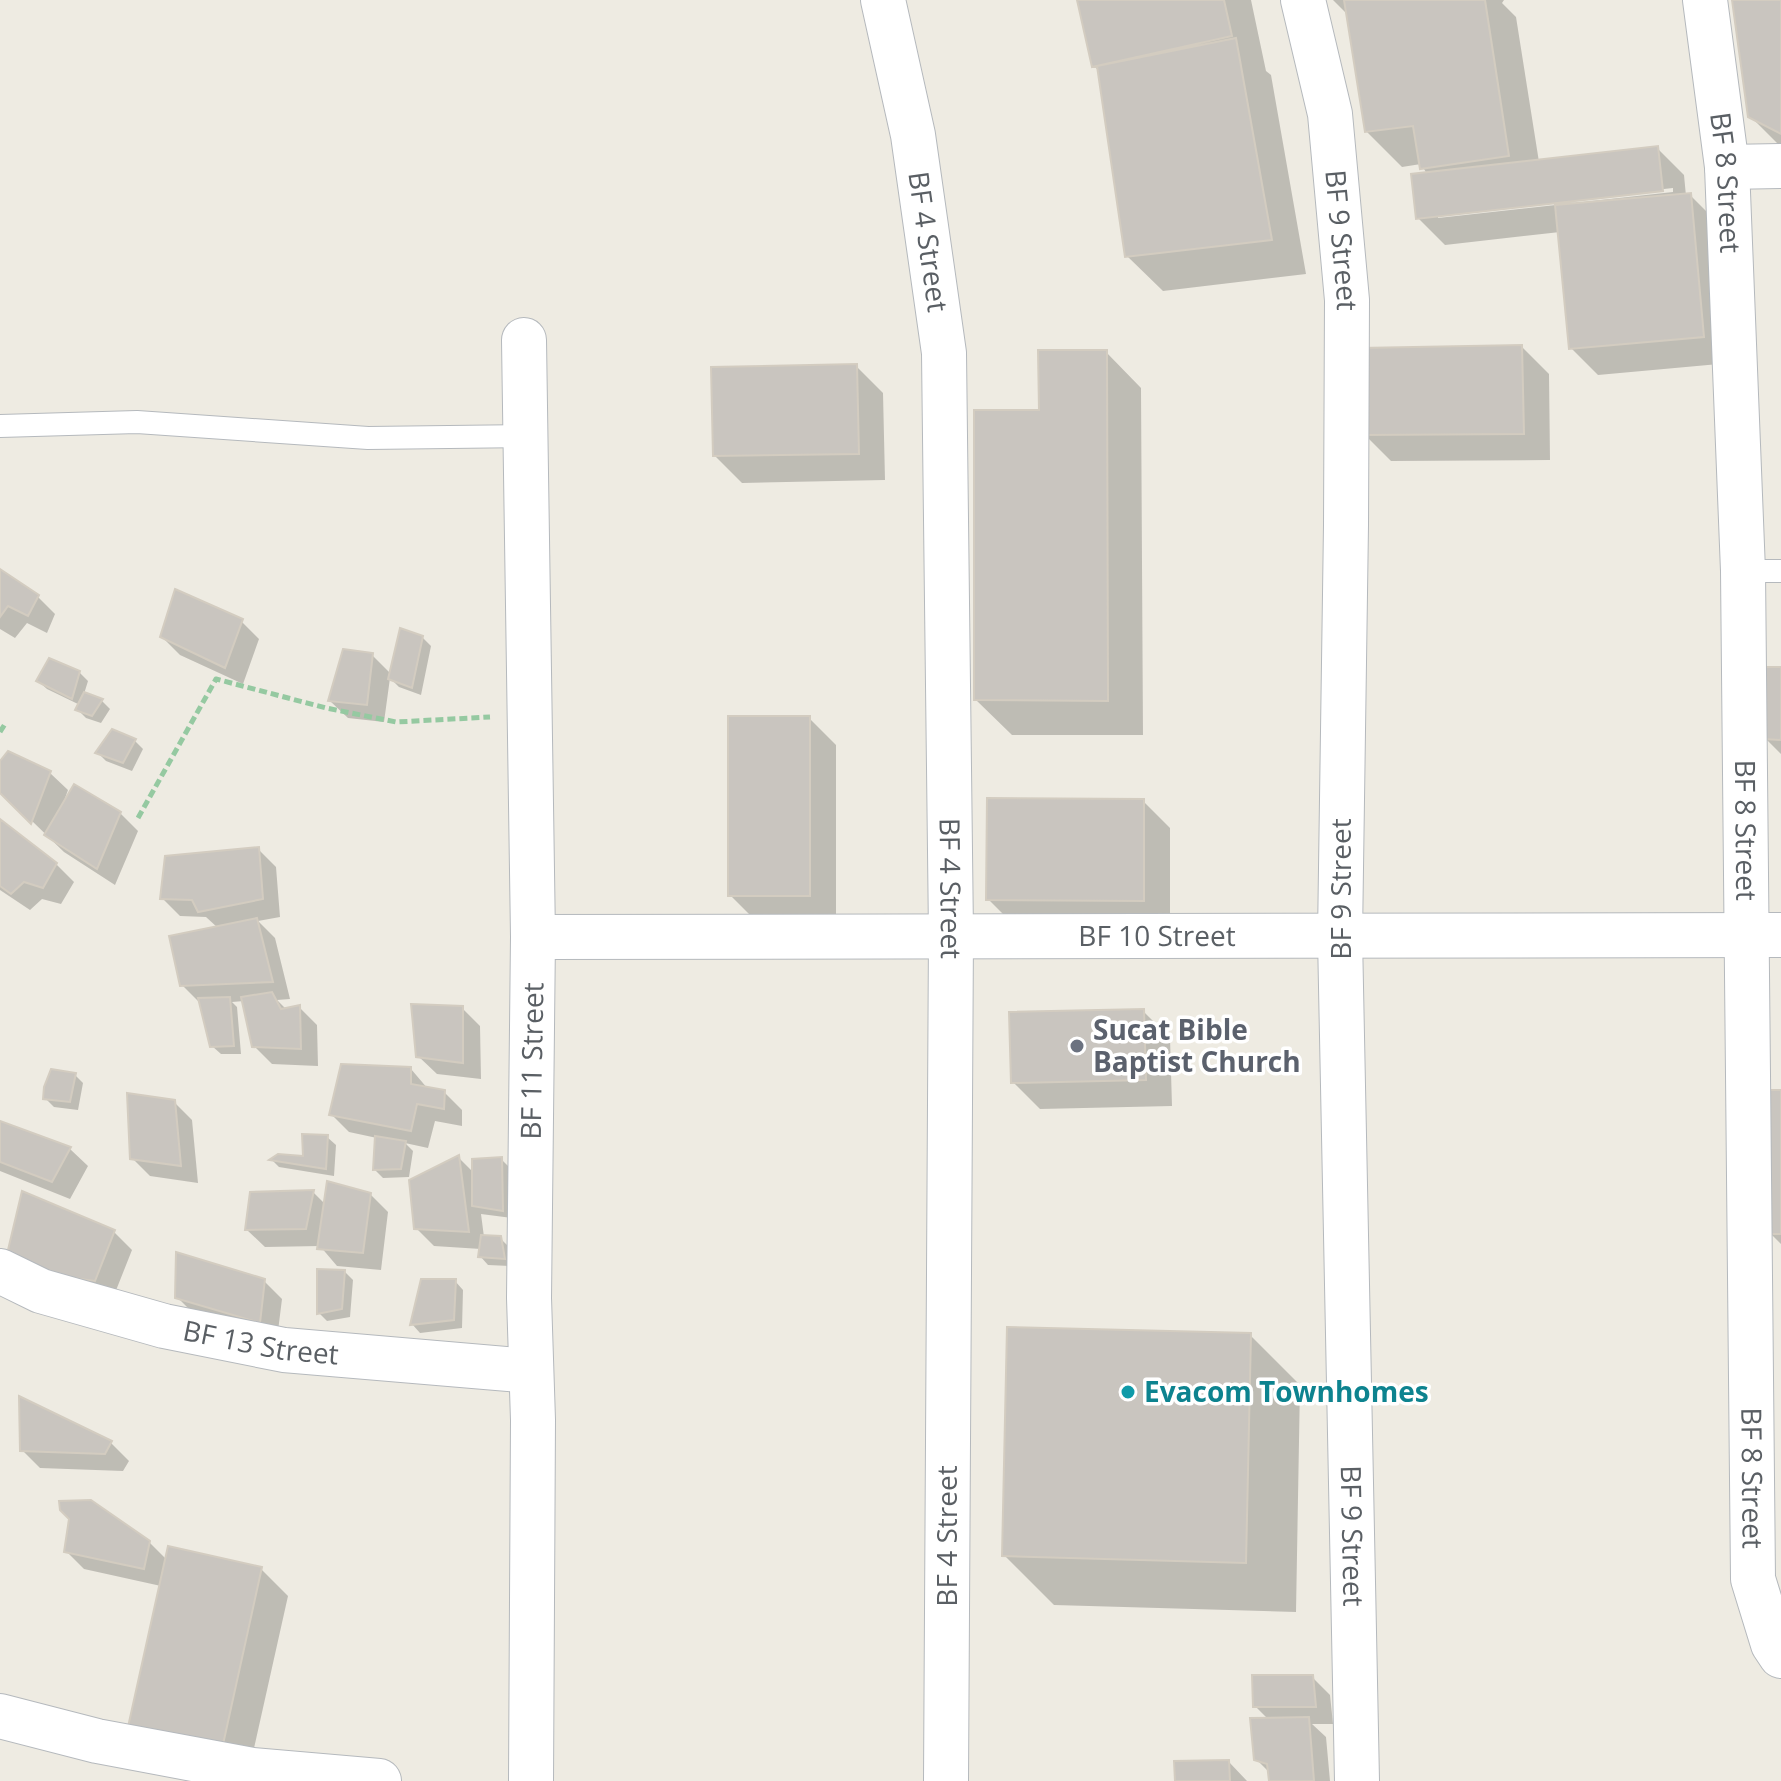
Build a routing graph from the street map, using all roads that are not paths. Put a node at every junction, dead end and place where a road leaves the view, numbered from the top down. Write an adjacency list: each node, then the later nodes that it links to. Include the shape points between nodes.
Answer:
1 (883, 0): 10 (street, BF 4 Street, via 913,135 944,353)
2 (1303, 0): 13 (street, BF 9 Street, via 1330,114 1347,300)
3 (1705, 0): 5 (street, BF 8 Street)
4 (1781, 166): 5 (street)
5 (1727, 167): 9 (street, BF 8 Street)
6 (524, 340): 8 (street, BF 11 Street)
7 (0, 426): 8 (lane, via 137,422 368,438)
8 (527, 436): 12 (street, BF 11 Street)
9 (1762, 571): 11 (street, BF 8 Street)
10 (951, 934): 12 (street, BF 10 Street); 13 (street, BF 10 Street); 20 (street, BF 4 Street)
11 (1763, 935): 13 (street, BF 10 Street); 16 (street, BF 8 Street, via 1753,1579)
12 (533, 937): 15 (street, BF 11 Street)
13 (1340, 937): 21 (street, BF 9 Street)
14 (0, 1271): 15 (street, BF 13 Street, via 41,1291 164,1326 284,1350)
15 (531, 1371): 19 (street, BF 11 Street)
16 (1781, 1656)
17 (0, 1716): 18 (street, via 97,1741 252,1770)
18 (379, 1781)
19 (531, 1781)
20 (946, 1781)
21 (1357, 1781)

